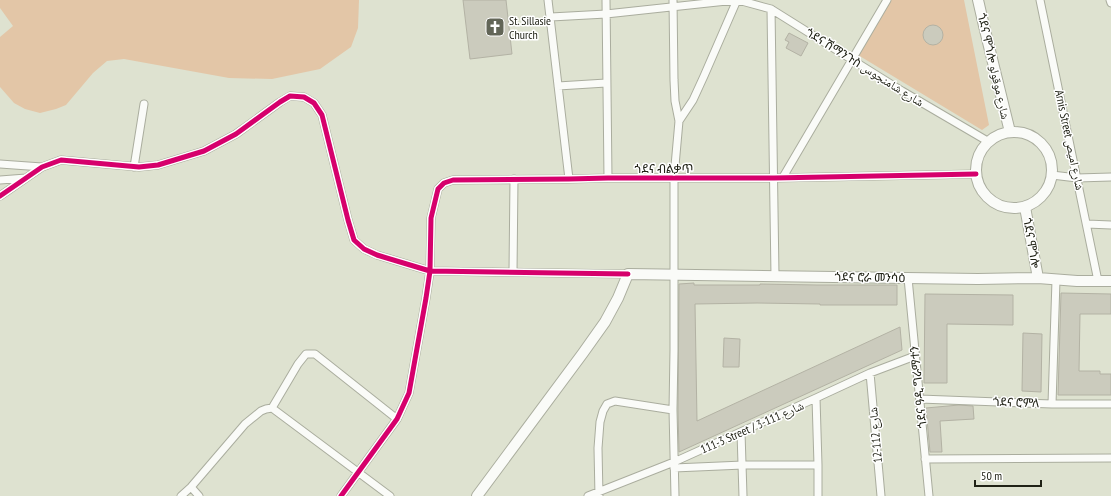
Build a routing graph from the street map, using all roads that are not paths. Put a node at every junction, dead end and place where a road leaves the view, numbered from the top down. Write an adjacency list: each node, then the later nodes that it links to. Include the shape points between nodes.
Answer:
1 (548, 0): 12 (street)
2 (606, 0): 11 (street)
3 (737, 0): 8 (street, ጎደና ሽማንጉስ شارع شامنجوس); 10 (street, ጎደና ሽማንጉስ شارع شامنجوس); 17 (street, via 693,100)
4 (887, 0): 13 (street)
5 (978, 0): 18 (main road, ጎደና ሞጎሎ شارع موقولو)
6 (1040, 0): 31 (street, Arnis Street شارع اميص)
7 (1110, 0): 9 (street)
8 (673, 3): 11 (street, ጎደና ሽማንጉስ شارع شامنجوس); 17 (street, via 674,80)
9 (1111, 3)
10 (771, 9): 13 (street, ጎደና ሽማንጉስ شارع شامنجوس); 30 (street)
11 (606, 14): 12 (street, ጎደና ሽማንጉስ شارع شامنجوس); 14 (street)
12 (550, 17): 15 (street)
13 (851, 60): 19 (street, ጎደና ሽማንጉስ شارع شامنجوس); 25 (street)
14 (606, 83): 15 (street); 28 (street)
15 (558, 86): 33 (street)
16 (144, 104): 22 (street)
17 (678, 121): 29 (street)
18 (1010, 132): 19 (main road); 24 (main road, via 1029,135 1040,142 1052,163)
19 (989, 142): 23 (main road, via 981,151)
20 (0, 164): 21 (street)
21 (42, 167): 22 (street, via 61,160); 27 (street)
22 (134, 167): 39 (street, via 158,165 204,151 236,134 290,96 304,97 314,103 322,115 354,240 364,249 377,255)
23 (976, 174): 25 (street, ጎደና ብልቃጥ); 36 (main road, via 984,194 993,202 1003,207)
24 (1052, 175): 31 (street); 36 (main road, via 1044,196)
25 (783, 177): 30 (street, ጎደና ብልቃጥ)
26 (1111, 177): 31 (street)
27 (26, 178): 34 (street); 35 (street)
28 (608, 178): 29 (street, ጎደና ብልቃጥ); 33 (street, ጎደና ብልቃጥ)
29 (674, 178): 30 (street, ጎደና ብልቃጥ); 42 (street)
30 (774, 178): 43 (street)
31 (1078, 178): 37 (street, Arnis Street شارع اميص)
32 (514, 179): 33 (street, ጎደና ብልቃጥ); 39 (street, ጎደና ብልቃጥ, via 454,180 444,183 438,189 431,218); 40 (street)
33 (569, 179)
34 (0, 180)
35 (0, 196)
36 (1025, 208): 45 (main road, ጎደና ሞጎሎ)
37 (1087, 224): 38 (street); 47 (street, Arnis Street شارع اميص)
38 (1111, 224)
39 (430, 271): 40 (street); 57 (street, ጎደና ብልቃጥ, via 409,393)
40 (513, 272): 41 (street)
41 (628, 274): 42 (main road, ጎደና ሮራ መንሳዕ); 71 (main road, via 605,322)
42 (674, 275): 43 (main road, ጎደና ሮራ መንሳዕ); 56 (street)
43 (775, 276): 44 (main road, ጎደና ሮራ መንሳዕ)
44 (908, 278): 45 (main road, ጎደና ሮራ መንሳዕ); 49 (street, ጎደና ዓዲ ግራማተን)
45 (1038, 278): 46 (main road, ጎደና ሮራ መንሳዕ)
46 (1056, 280): 47 (main road, ጎደና ሮራ መንሳዕ); 53 (street)
47 (1098, 281): 48 (main road, ጎደና ሮራ መንሳዕ)
48 (1111, 281)
49 (915, 356): 50 (street, 111-3 Street / شارع 111-3); 52 (street, ጎደና ዓዲ ግራማተን)
50 (870, 373): 51 (street, 111-3 Street / شارع 111-3); 76 (street, شارع 112-12)
51 (816, 398): 58 (street, 111-3 Street / شارع 111-3); 63 (street)
52 (920, 399): 53 (street, ጎደና ሮምለ); 60 (street, ጎደና ዓዲ ግራማተን)
53 (1052, 404): 54 (street, ጎደና ሮምለ)
54 (1111, 404)
55 (272, 408): 57 (street, via 298,364 310,353 316,354); 64 (street); 65 (street, via 261,411 245,424)
56 (673, 410): 61 (street); 66 (street, via 615,401 607,404 600,422)
57 (397, 419): 64 (street, ጎደና ብልቃጥ)
58 (741, 432): 61 (street, 111-3 Street / شارع 111-3); 62 (street)
59 (1111, 458): 60 (street)
60 (925, 459): 77 (street, ጎደና ዓዲ ግራማተን)
61 (674, 465): 62 (street); 66 (street, 111-3 Street / شارع 111-3); 73 (street)
62 (743, 465): 63 (street); 74 (street)
63 (818, 465): 75 (street)
64 (358, 473): 69 (street, ጎደና ብልቃጥ); 70 (street)
65 (191, 487): 67 (street); 68 (street)
66 (599, 494): 72 (street, 111-3 Street / شارع 111-3)
67 (181, 496)
68 (199, 496)
69 (341, 496)
70 (390, 496)
71 (477, 496)
72 (588, 496)
73 (675, 496)
74 (743, 496)
75 (818, 496)
76 (881, 496)
77 (929, 496)

